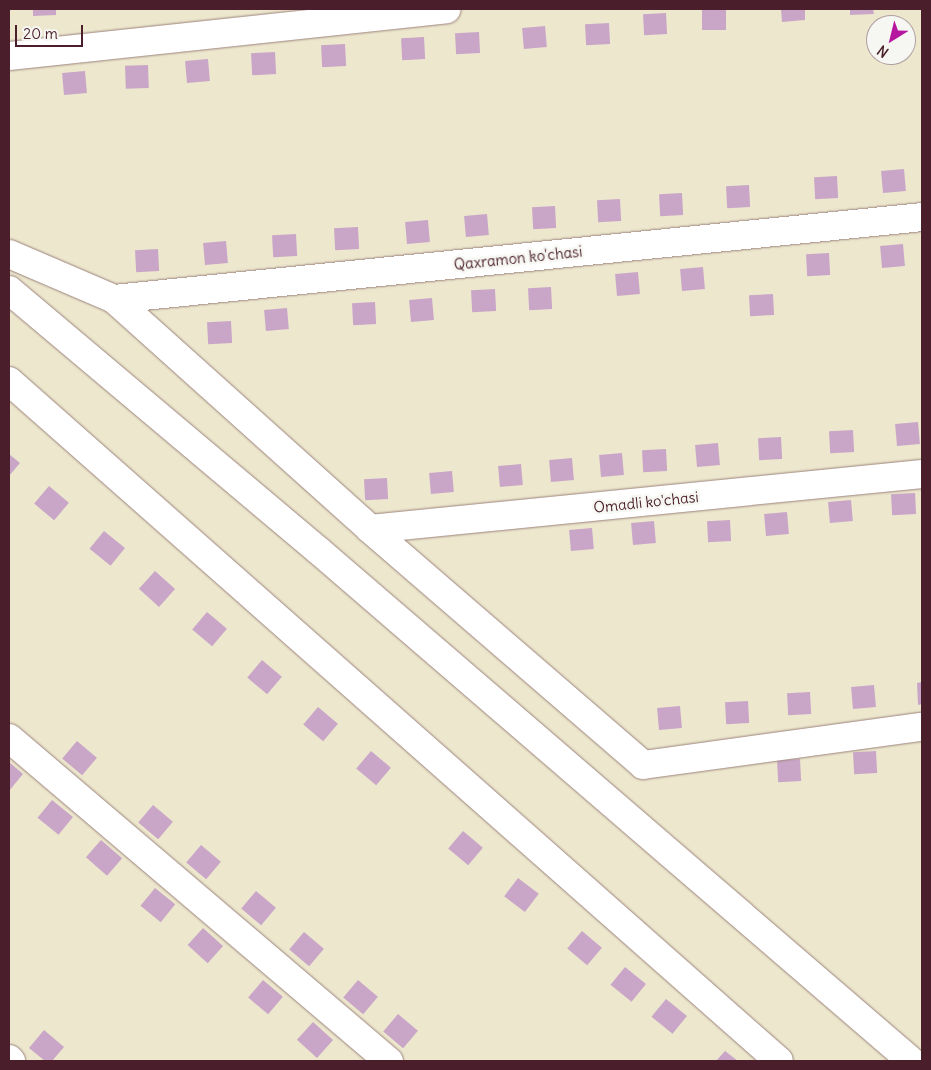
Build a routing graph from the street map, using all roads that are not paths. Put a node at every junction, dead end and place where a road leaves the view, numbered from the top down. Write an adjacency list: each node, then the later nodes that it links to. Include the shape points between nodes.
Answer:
1 (446, 9): 2 (street)
2 (9, 56)
3 (922, 217): 6 (street, Qaxramon ko'chasi)
4 (9, 254): 6 (street)
5 (9, 290): 14 (street, via 319,551)
6 (114, 299): 9 (street)
7 (9, 381): 13 (street)
8 (922, 474): 9 (street, Omadli ko'chasi)
9 (370, 530): 10 (street, via 643,765)
10 (922, 727)
11 (9, 738): 12 (street)
12 (389, 1061)
13 (779, 1061)
14 (911, 1061)

